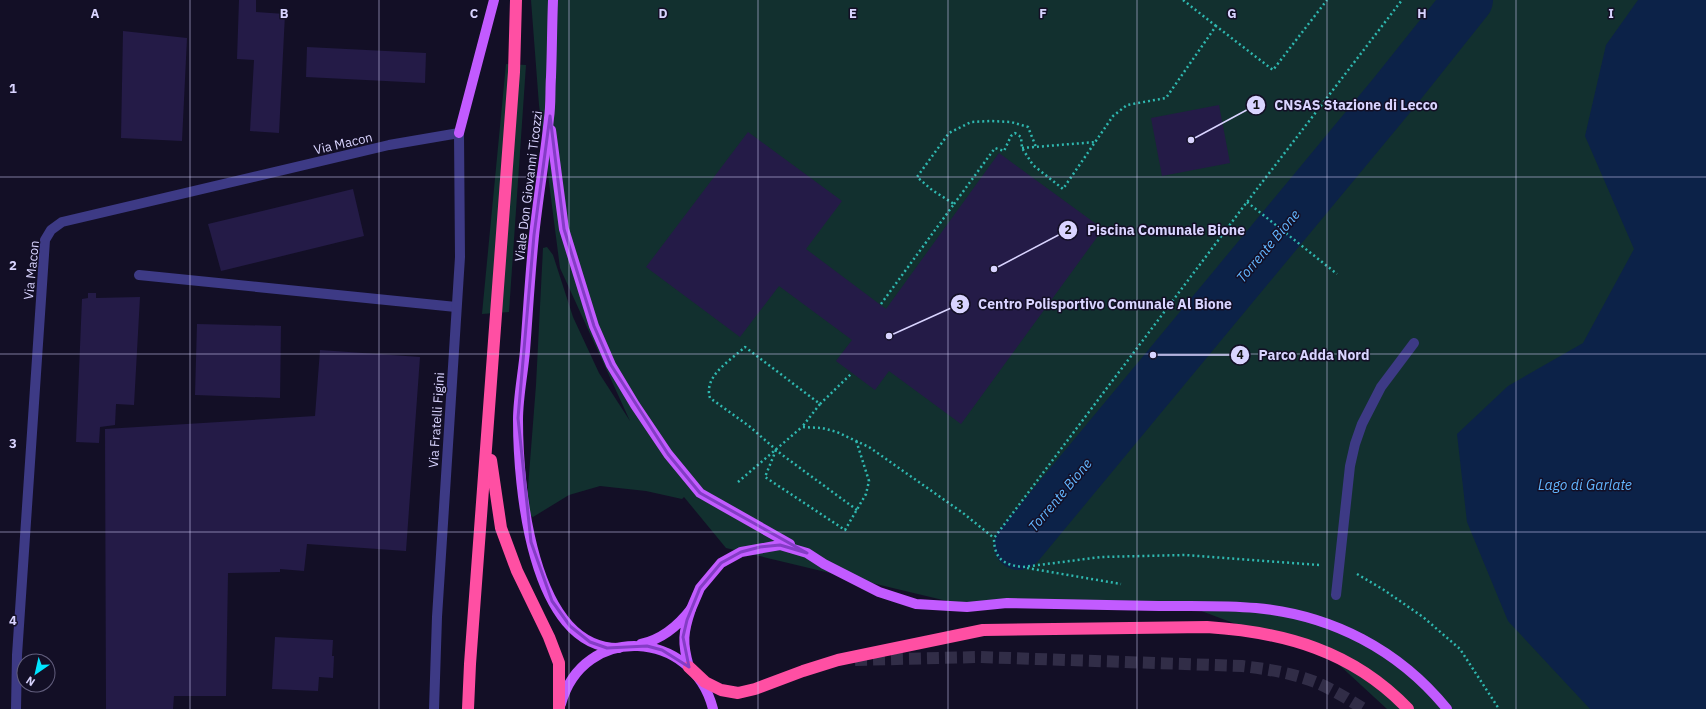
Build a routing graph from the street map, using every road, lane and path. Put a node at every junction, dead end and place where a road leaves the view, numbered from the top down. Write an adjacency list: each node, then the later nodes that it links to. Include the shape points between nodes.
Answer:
1 (494, 0): 9 (main road)
2 (516, 0): 23 (highway, via 514,72)
3 (553, 0): 8 (main road, Viale Don Giovanni Ticozzi)
4 (1183, 0): 7 (path)
5 (1327, 0): 7 (path, via 1273,70)
6 (1402, 0): 13 (path)
7 (1216, 26): 10 (path, via 1166,98 1127,105 1113,116)
8 (550, 116): 29 (main road, via 564,229 594,326 611,365 668,454 700,493); 34 (main road, Viale Don Giovanni Ticozzi, via 534,235 518,418 524,500 531,542 545,585 560,615 590,642 607,648)
9 (459, 133): 18 (street, Via Fratelli Figini, via 460,256); 36 (street, Via Macon, via 389,145 62,222 51,230 45,240 17,655)
10 (1096, 142): 11 (path); 12 (path, via 1063,188 1033,165)
11 (1036, 147): 12 (path); 14 (path, via 1028,127 1011,122 972,122 949,133 917,177)
12 (1022, 148): 14 (path, via 1021,137 1016,133 1011,136 1004,151 995,148)
13 (1247, 202): 15 (path); 28 (path)
14 (954, 204): 17 (path)
15 (1337, 274)
16 (139, 275): 18 (street)
17 (881, 304)
18 (456, 307): 37 (street, Via Fratelli Figini, via 437,617)
19 (1414, 342): 30 (street, via 1381,388 1362,424 1355,444 1349,473)
20 (852, 373): 21 (path)
21 (820, 404): 22 (path); 25 (path, via 745,347 723,365 709,385 710,398 749,426)
22 (802, 427): 24 (path, via 822,428); 25 (path)
23 (487, 433): 38 (highway); 39 (highway, via 501,528 517,571 559,663)
24 (856, 440): 27 (path, via 869,481 866,494); 28 (path, via 894,464)
25 (776, 450): 26 (path); 27 (path); 27 (path, via 765,477 845,530)
26 (738, 482)
27 (857, 510)
28 (994, 538): 30 (path, via 994,550 1011,566 1023,567 1101,557 1185,554)
29 (807, 553): 32 (main road, via 780,545 741,552 721,563 711,574 700,588); 42 (main road, via 879,592 916,604 967,607 1007,603 1235,607 1257,608 1315,620 1369,642 1419,678)
30 (1339, 569): 31 (street); 43 (path, via 1356,573 1423,617 1460,650)
31 (1336, 595)
32 (691, 609): 33 (main road, via 680,623 659,638); 35 (main road, via 684,637)
33 (631, 646): 34 (main road); 35 (main road, via 647,646 662,650 677,657)
34 (619, 648): 39 (main road, via 604,652 580,669 567,688)
35 (689, 667): 40 (main road, via 708,692); 41 (highway, via 705,682 721,690 738,693 838,660 983,630 1207,627 1265,634 1294,640 1320,650 1348,663 1376,681)
36 (16, 709)
37 (434, 709)
38 (468, 709)
39 (559, 709)
40 (713, 709)
41 (1408, 709)
42 (1447, 709)
43 (1500, 709)

